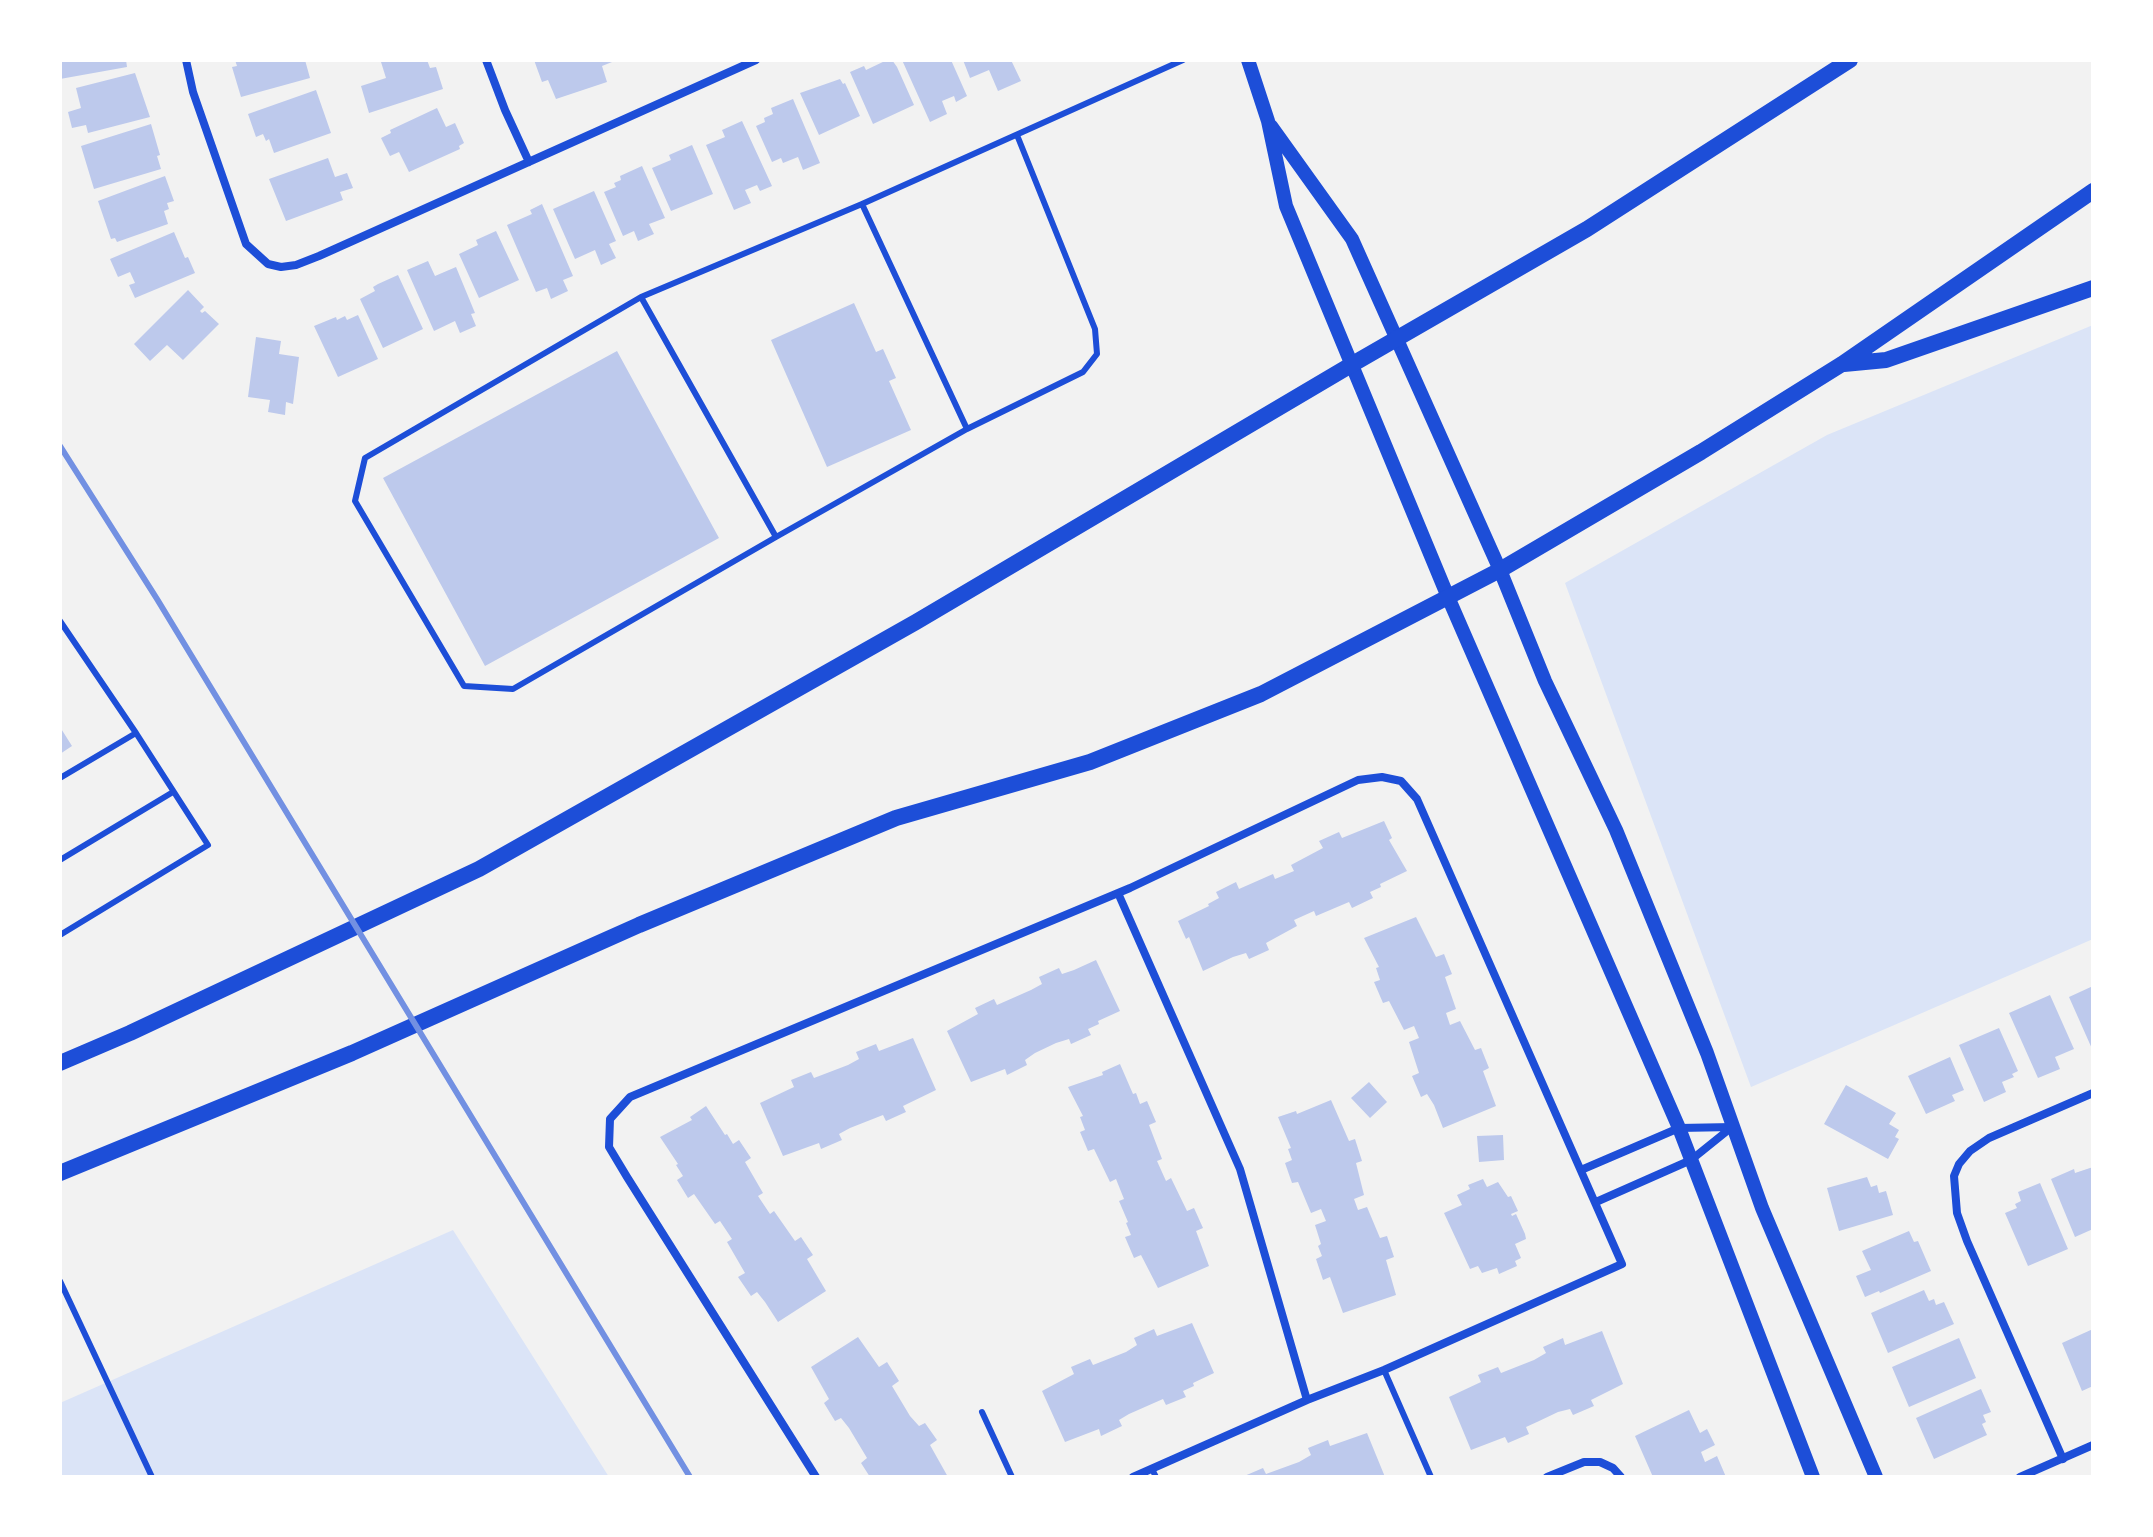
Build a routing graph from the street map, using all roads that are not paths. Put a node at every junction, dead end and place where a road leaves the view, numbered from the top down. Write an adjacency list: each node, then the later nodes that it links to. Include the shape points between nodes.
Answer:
1 (186, 60): 9 (street, via 237,223 246,244 268,264 296,265)
2 (486, 60): 9 (street)
3 (756, 60): 9 (street)
4 (1183, 60): 8 (lane)
5 (1248, 60): 7 (street)
6 (1850, 60): 14 (main road, via 1587,229)
7 (1268, 121): 14 (street, via 1352,239); 16 (street, via 1286,206)
8 (1017, 135): 11 (lane); 17 (lane, via 1095,329 1097,354 1083,372)
9 (529, 162)
10 (2093, 191): 15 (main road)
11 (862, 204): 13 (lane); 17 (lane)
12 (2093, 288): 15 (main road, via 1886,360)
13 (641, 297): 18 (lane); 18 (lane, via 365,458 355,501 464,686 513,689)
14 (1396, 340): 16 (main road); 19 (street)
15 (1842, 364): 19 (main road)
16 (1351, 365): 20 (street); 28 (main road, via 916,622 479,869)
17 (967, 429): 18 (lane)
18 (776, 537)
19 (1500, 570): 20 (main road); 30 (street, via 1652,916)
20 (1448, 597): 31 (street); 34 (main road, via 1261,694 1090,762 896,818)
21 (60, 621): 22 (lane)
22 (136, 733): 23 (lane); 24 (lane)
23 (60, 778)
24 (173, 792): 25 (lane); 27 (lane, via 208,845)
25 (60, 860)
26 (1118, 893): 33 (street, via 1358,780 1401,781 1417,799); 38 (street, via 1240,1169); 44 (street, via 642,1091 610,1119 609,1147)
27 (60, 935)
28 (60, 1063)
29 (2093, 1093): 41 (street, via 1989,1138 1970,1151 1954,1176 1957,1213 1967,1241)
30 (1733, 1127): 31 (street); 32 (street); 51 (street)
31 (1679, 1128): 32 (street); 33 (street)
32 (1691, 1160): 35 (street); 50 (street)
33 (1581, 1170): 35 (street)
34 (60, 1173)
35 (1596, 1202): 37 (street, via 1622,1264)
36 (60, 1281): 43 (lane)
37 (1384, 1370): 38 (street); 47 (lane)
38 (1307, 1400): 42 (street)
39 (982, 1412): 45 (lane)
40 (2093, 1445): 41 (street)
41 (2063, 1459): 52 (street)
42 (1154, 1473): 46 (street)
43 (152, 1477)
44 (816, 1477)
45 (1012, 1477)
46 (1133, 1477)
47 (1431, 1477)
48 (1547, 1477): 49 (street, via 1584,1462 1600,1462)
49 (1621, 1477)
50 (1813, 1477)
51 (1876, 1477)
52 (2020, 1477)

